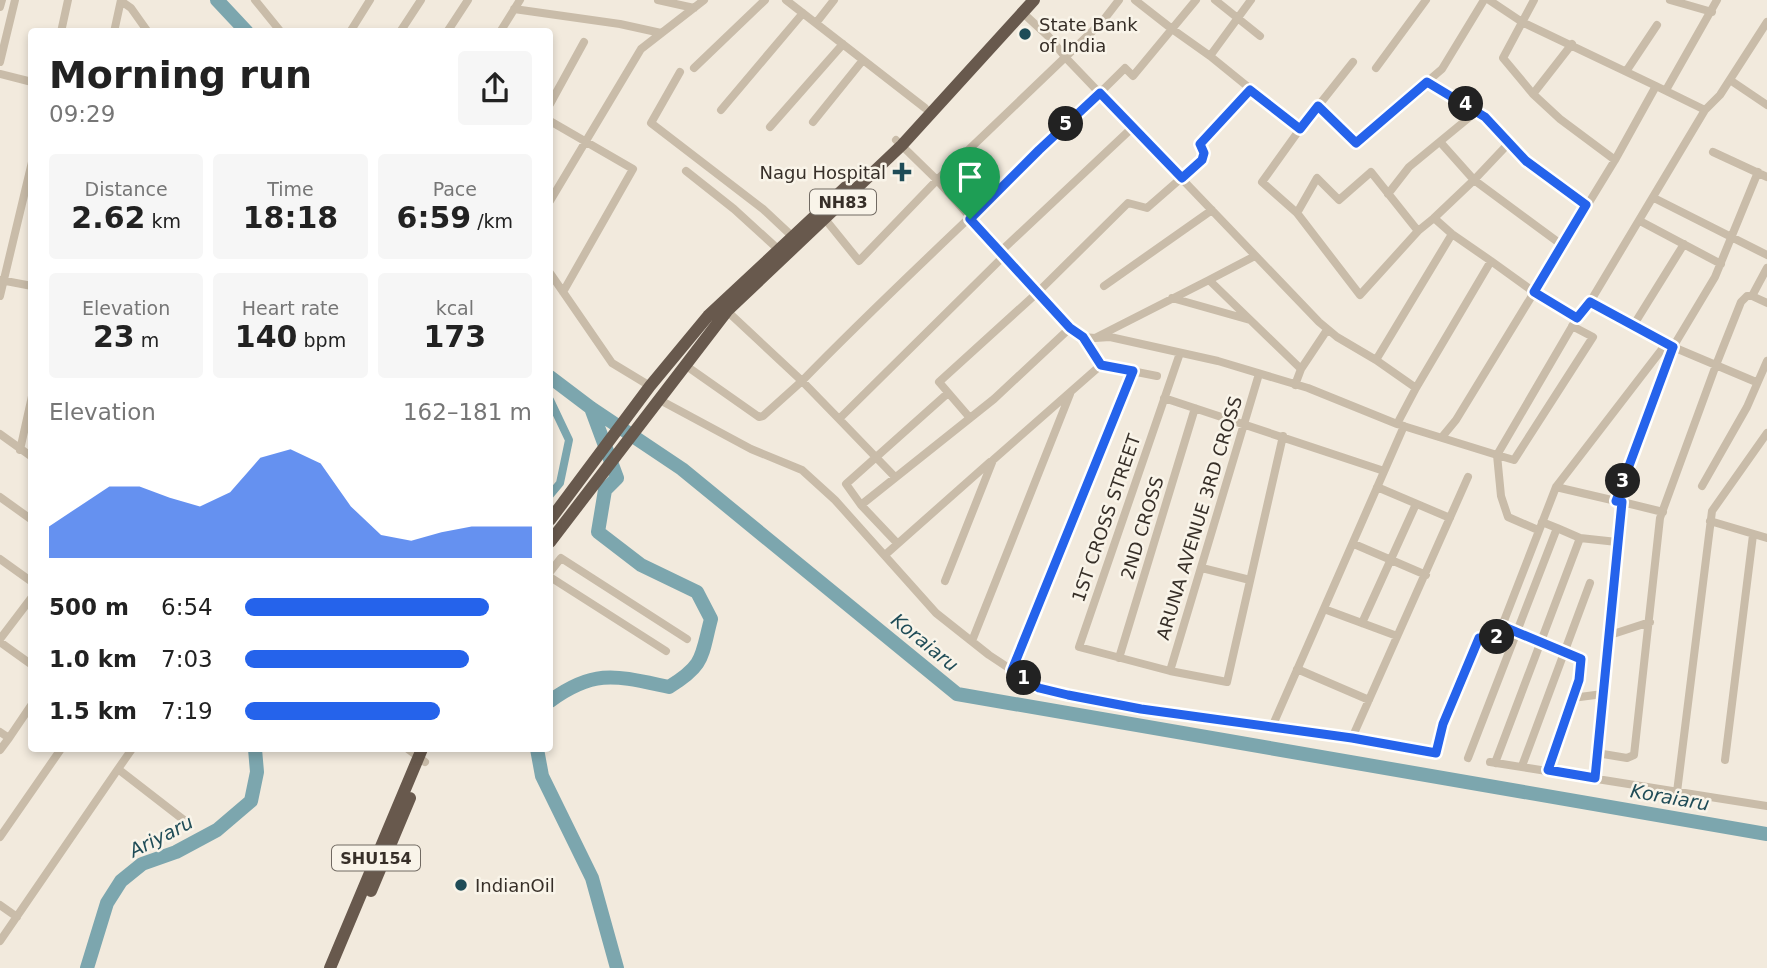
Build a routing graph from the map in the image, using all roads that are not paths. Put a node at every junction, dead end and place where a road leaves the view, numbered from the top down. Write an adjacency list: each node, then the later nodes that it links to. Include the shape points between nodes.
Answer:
1 (9, 0): 26 (street); 54 (street)
2 (68, 0): 36 (street)
3 (255, 0): 39 (street)
4 (370, 0): 40 (street)
5 (421, 0): 41 (street)
6 (468, 0): 42 (street)
7 (520, 0): 28 (street)
8 (658, 0): 27 (street)
9 (704, 0): 27 (street)
10 (765, 0): 56 (street)
11 (786, 0): 30 (street)
12 (834, 0): 34 (street)
13 (1034, 0): 25 (highway, NH83)
14 (1119, 0): 52 (street)
15 (1135, 0): 44 (street)
16 (1196, 0): 44 (street)
17 (1215, 0): 31 (street)
18 (1251, 0): 31 (street)
19 (1426, 0): 57 (street)
20 (1487, 0): 32 (street); 63 (street, via 1442,69)
21 (1534, 0): 32 (street)
22 (1671, 0): 29 (street)
23 (1717, 0): 29 (street)
24 (121, 1): 37 (street); 38 (street)
25 (1023, 6): 52 (street); 72 (highway, NH83); 82 (highway, NH83)
26 (0, 7)
27 (694, 8): 45 (street)
28 (514, 9): 43 (street); 45 (street)
29 (1712, 12): 66 (street)
30 (803, 13): 34 (street); 73 (street)
31 (1238, 18): 46 (street); 51 (street)
32 (1522, 22): 50 (street); 68 (street, via 1503,58)
33 (1767, 22): 47 (street)
34 (816, 23): 49 (street)
35 (1657, 25): 58 (street)
36 (62, 28)
37 (115, 28)
38 (145, 28)
39 (278, 28)
40 (352, 28)
41 (403, 28)
42 (450, 28)
43 (502, 28)
44 (1172, 29): 51 (street); 67 (street, via 1133,76 1125,68)
45 (661, 33): 81 (street, via 641,49)
46 (1260, 36)
47 (1763, 38): 61 (street)
48 (584, 43): 69 (street)
49 (843, 44): 53 (street); 78 (street)
50 (1572, 44): 58 (street); 68 (street)
51 (1210, 56): 65 (street)
52 (1066, 58): 67 (street); 92 (street)
53 (863, 60): 72 (street); 76 (street)
54 (0, 62)
55 (1353, 62): 71 (street)
56 (694, 68)
57 (1376, 68)
58 (1627, 70): 64 (street)
59 (680, 72): 107 (street, via 651,123)
60 (0, 74): 62 (street)
61 (1730, 80): 70 (street); 74 (street)
62 (28, 81)
63 (1427, 82): 71 (street, via 1356,143); 75 (street)
64 (1656, 86): 66 (street); 86 (street)
65 (1250, 90): 80 (street); 91 (street, via 1200,144 1202,160)
66 (1666, 90): 74 (street)
67 (1100, 93): 79 (street); 102 (street)
68 (1533, 94): 86 (street)
69 (553, 99)
70 (1767, 105)
71 (1318, 106): 80 (street)
72 (925, 108): 82 (highway, NH83)
73 (721, 110)
74 (1705, 110): 96 (street)
75 (1477, 111): 83 (street); 84 (street)
76 (813, 122)
77 (553, 123): 81 (street)
78 (770, 127)
79 (1133, 127): 91 (street); 111 (street)
80 (1300, 129): 99 (street, via 1262,182)
81 (586, 142): 95 (street); 122 (street, via 633,169)
82 (899, 142): 92 (street); 101 (highway, NH83); 107 (highway, NH83)
83 (1441, 143): 93 (street); 94 (street, via 1409,167)
84 (1509, 143): 93 (street); 97 (street)
85 (1713, 152): 88 (street)
86 (1615, 160): 97 (street)
87 (686, 171): 110 (street)
88 (1758, 172): 89 (street); 106 (street)
89 (1767, 177)
90 (28, 178): 118 (street)
91 (1182, 178): 98 (street); 124 (street, via 1147,208 1128,203)
92 (937, 180): 101 (street, via 859,261); 102 (street)
93 (1474, 180): 100 (street); 109 (street)
94 (1388, 194): 99 (street, via 1371,172 1339,200 1317,178); 104 (street)
95 (553, 196)
96 (1654, 198): 103 (street); 106 (street)
97 (1586, 205): 109 (street)
98 (1212, 210): 112 (street); 121 (street)
99 (1297, 213): 104 (street, via 1360,295)
100 (1434, 218): 104 (street); 105 (street)
101 (825, 219): 107 (highway, NH83)
102 (970, 219): 111 (street); 149 (street)
103 (1640, 221): 108 (street); 128 (street)
104 (1418, 231)
105 (1452, 234): 114 (street); 140 (street)
106 (1732, 238): 113 (street); 115 (street)
107 (796, 240): 110 (highway, NH83); 130 (highway, NH83)
108 (1684, 244): 115 (street); 133 (street)
109 (1562, 245): 123 (street)
110 (779, 250): 153 (highway, NH83, via 708,316)
111 (1002, 254): 124 (street); 161 (street)
112 (1255, 256): 119 (street); 135 (street)
113 (1767, 256)
114 (1491, 261): 123 (street); 152 (street)
115 (1721, 264): 138 (street)
116 (1767, 268): 126 (street)
117 (553, 277): 122 (street)
118 (2, 280): 120 (street); 125 (street)
119 (1209, 280): 127 (street); 131 (street)
120 (28, 285)
121 (1104, 286)
122 (563, 292): 153 (street, via 612,363)
123 (1534, 292): 132 (street); 167 (street)
124 (1037, 293): 134 (street); 155 (street, via 939,382)
125 (0, 296)
126 (1752, 296): 129 (street); 144 (street, via 1741,302)
127 (1171, 299): 131 (street); 137 (street)
128 (1590, 302): 132 (street); 133 (street)
129 (1767, 303)
130 (727, 311): 142 (highway, NH83); 149 (street)
131 (1251, 320): 145 (street)
132 (1574, 322): 171 (street); 171 (street, via 1593,337 1514,460)
133 (1633, 326): 138 (street)
134 (1070, 328): 136 (street); 160 (street)
135 (1327, 330): 140 (street); 145 (street)
136 (1083, 337): 137 (street); 143 (street)
137 (1095, 338): 139 (street, via 1110,337)
138 (1669, 346): 144 (street); 179 (street); 181 (street)
139 (1180, 353): 147 (street); 156 (street, 1ST CROSS STREET)
140 (1376, 360): 152 (street)
141 (1767, 361): 150 (street)
142 (685, 365): 149 (street, via 759,417); 157 (highway, NH83)
143 (1101, 365): 146 (street); 154 (street)
144 (1716, 365): 150 (street); 184 (street)
145 (1301, 369): 151 (street)
146 (1133, 371): 148 (street); 226 (street)
147 (1259, 374): 151 (street); 162 (street, ARUNA AVENUE 3RD CROSS)
148 (1157, 376)
149 (802, 381): 161 (street)
150 (1756, 382): 177 (street, via 1747,407)
151 (1295, 385): 163 (street)
152 (1416, 388): 163 (street)
153 (647, 390): 185 (highway, NH83)
154 (1071, 391): 173 (street); 219 (street)
155 (948, 393): 160 (street); 172 (street)
156 (1164, 398): 158 (street); 223 (street, 1ST CROSS STREET, via 1079,647)
157 (656, 402): 192 (highway, NH83); 198 (street, via 802,470)
158 (1195, 408): 162 (street); 223 (street, 2ND CROSS)
159 (28, 414): 169 (street)
160 (970, 418): 175 (street)
161 (839, 419): 172 (street)
162 (1244, 425): 165 (street); 201 (street, ARUNA AVENUE 3RD CROSS)
163 (1401, 425): 167 (street); 174 (street)
164 (1767, 433): 188 (street, via 1717,503)
165 (1283, 436): 174 (street); 206 (street)
166 (3, 437): 168 (street); 169 (street)
167 (1442, 437): 171 (street)
168 (0, 449)
169 (20, 450): 170 (street)
170 (28, 455)
171 (1497, 455): 189 (street, via 1508,517)
172 (876, 458): 175 (street); 183 (street, via 846,484)
173 (993, 460): 196 (street); 207 (street)
174 (1384, 471): 178 (street)
175 (895, 477): 183 (street)
176 (1468, 477): 187 (street)
177 (1702, 486)
178 (1377, 487): 182 (street); 197 (street)
179 (1556, 487): 181 (street); 189 (street)
180 (0, 497): 186 (street)
181 (1619, 501): 184 (street); 195 (street)
182 (1416, 504): 187 (street); 200 (street)
183 (861, 505): 196 (street)
184 (1663, 512): 211 (street)
185 (553, 516)
186 (28, 517)
187 (1450, 518): 203 (street)
188 (1710, 521): 191 (street); 247 (street)
189 (1540, 526): 190 (street); 213 (street)
190 (1557, 528): 193 (street); 214 (street)
191 (1753, 535): 194 (street); 242 (street)
192 (553, 537)
193 (1580, 538): 195 (street); 220 (street)
194 (1767, 538)
195 (1617, 542): 215 (street)
196 (897, 543): 198 (street)
197 (1354, 544): 200 (street); 210 (street)
198 (885, 555): 219 (street, via 936,613)
199 (0, 559): 205 (street)
200 (1389, 560): 203 (street); 212 (street)
201 (1202, 568): 206 (street); 227 (street, ARUNA AVENUE 3RD CROSS)
202 (553, 570): 217 (street, via 561,558)
203 (1426, 575): 216 (street)
204 (553, 577): 222 (street)
205 (28, 579)
206 (1250, 580): 227 (street, via 1227,682)
207 (945, 581)
208 (1590, 583): 221 (street)
209 (28, 602): 218 (street)
210 (1324, 608): 212 (street); 225 (street)
211 (1650, 622): 215 (street); 239 (street, via 1634,755 1627,758)
212 (1362, 623): 216 (street)
213 (1502, 626): 214 (street); 235 (street, via 1494,644 1479,638 1443,724 1436,753)
214 (1517, 632): 220 (street); 241 (street)
215 (1609, 635): 228 (street)
216 (1397, 636): 230 (street)
217 (687, 639)
218 (0, 640): 224 (street)
219 (972, 641): 226 (street)
220 (1540, 641): 221 (street); 243 (street, via 1493,762)
221 (1564, 650): 229 (street, via 1581,659); 243 (street)
222 (666, 651)
223 (1119, 658): 227 (street)
224 (28, 661)
225 (1297, 669): 230 (street); 232 (street)
226 (1012, 670): 232 (street, via 1039,688 1068,695)
227 (1170, 671)
228 (1603, 694): 229 (street); 239 (street)
229 (1572, 698): 245 (street)
230 (1369, 700): 235 (street)
231 (28, 710): 234 (street)
232 (1272, 727): 235 (street)
233 (0, 732): 234 (street)
234 (9, 738): 236 (street)
235 (1352, 738)
236 (0, 750)
237 (59, 752): 250 (street)
238 (130, 752): 244 (street)
239 (1597, 752): 246 (street)
240 (422, 756): 254 (highway, SHU154); 255 (highway)
241 (1468, 758)
242 (1725, 760)
243 (1522, 766): 245 (street)
244 (118, 769): 249 (street); 252 (street)
245 (1548, 770): 246 (street)
246 (1595, 778): 247 (street)
247 (1677, 792): 248 (street)
248 (1767, 806)
249 (189, 824)
250 (0, 836)
251 (0, 905): 252 (street)
252 (17, 917): 253 (street)
253 (0, 941)
254 (330, 968)
255 (339, 968)

